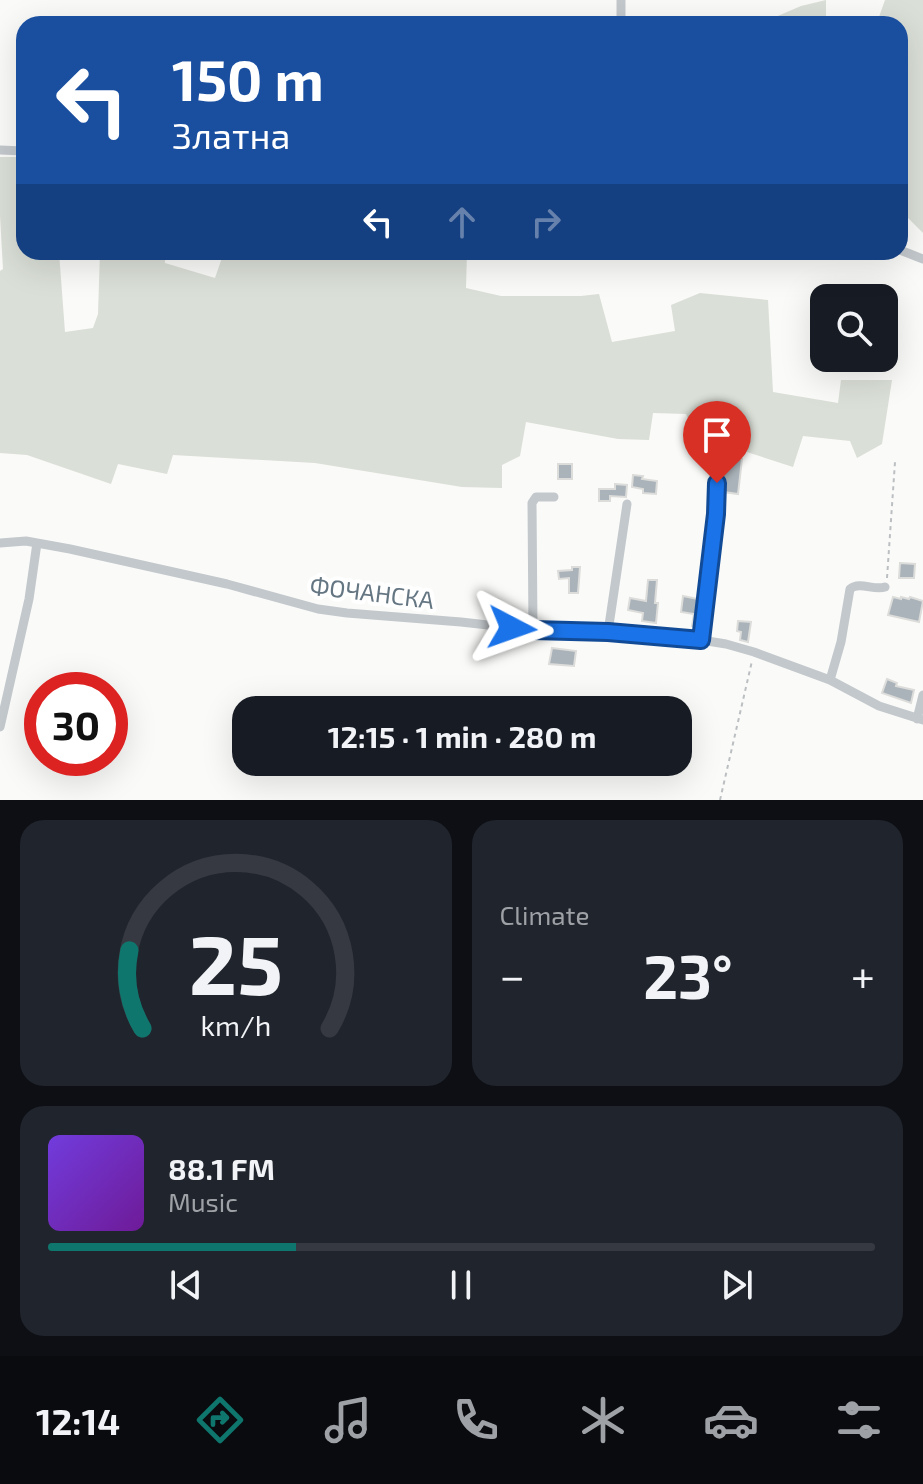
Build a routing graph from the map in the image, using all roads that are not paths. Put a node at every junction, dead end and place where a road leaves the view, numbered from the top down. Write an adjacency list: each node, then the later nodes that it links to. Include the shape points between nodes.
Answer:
1 (717, 483): 9 (street)
2 (554, 497): 7 (street, via 536,497 532,503)
3 (627, 504): 8 (street)
4 (0, 543): 5 (street, ФОЧАНСКА)
5 (37, 543): 7 (street, ФОЧАНСКА, via 318,609); 13 (street)
6 (885, 587): 10 (street, via 850,589)
7 (533, 630): 8 (street, ФОЧАНСКА)
8 (608, 632): 9 (street, ФОЧАНСКА)
9 (701, 640): 10 (street, ФОЧАНСКА, via 754,652)
10 (830, 680): 12 (street, ФОЧАНСКА)
11 (923, 695): 12 (street)
12 (920, 720)
13 (0, 727)

